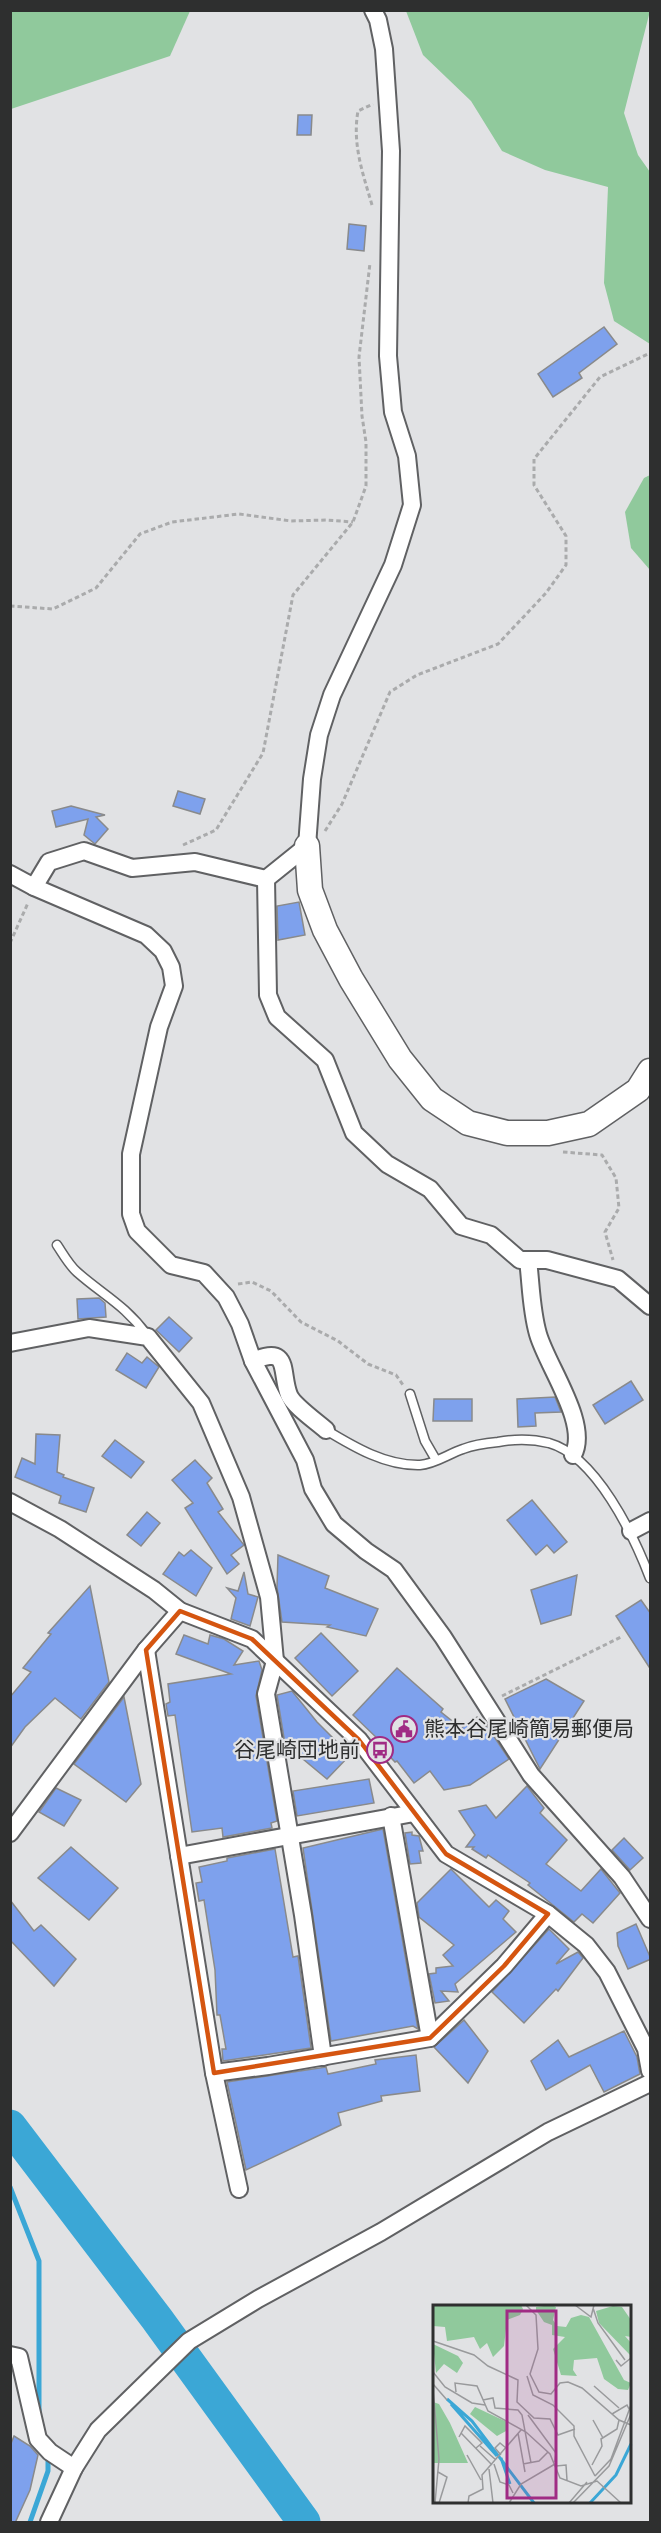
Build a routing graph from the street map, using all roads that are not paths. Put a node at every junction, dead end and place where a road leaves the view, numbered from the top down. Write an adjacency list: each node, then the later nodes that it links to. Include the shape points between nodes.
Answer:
1 (373, 10): 2 (street, via 384,49 391,151 388,356 393,412 407,456 412,505 393,565 332,695 319,735)
2 (307, 846): 4 (street); 6 (street, via 310,890 325,930 351,979 400,1059 432,1099 468,1123 507,1134 548,1134 589,1124 638,1090)
3 (10, 874): 5 (street)
4 (266, 879): 5 (street, via 195,862 132,868 84,851 49,862); 8 (street, via 268,995 277,1017 325,1060 354,1133 387,1164 429,1189 460,1226 490,1235 520,1260)
5 (34, 887): 12 (street, via 146,935 163,951 171,967 174,986 159,1028 131,1154 131,1214 137,1231 171,1265 204,1273 226,1298)
6 (651, 1071)
7 (57, 1245): 10 (lane, via 75,1270 135,1318)
8 (528, 1260): 9 (street, via 547,1260 618,1279); 15 (street, via 538,1333 577,1427)
9 (651, 1306)
10 (148, 1336): 11 (street, via 89,1328); 23 (street, via 201,1403 241,1497 269,1597)
11 (10, 1343)
12 (254, 1361): 14 (street, via 266,1355 284,1363 289,1397); 30 (street, via 305,1461 313,1489 334,1524 394,1570 443,1637 531,1775 622,1877)
13 (410, 1394): 16 (lane, via 425,1441)
14 (326, 1430): 16 (lane, via 383,1459 419,1465)
15 (573, 1455): 16 (lane, via 550,1443 499,1441 464,1448); 19 (lane, via 592,1474)
16 (436, 1461)
17 (10, 1502): 21 (street, via 126,1571)
18 (651, 1521): 19 (street)
19 (631, 1531): 20 (lane)
20 (651, 1578)
21 (180, 1611): 22 (street); 23 (street, via 252,1639)
22 (146, 1650): 26 (street); 28 (street)
23 (275, 1661): 24 (street, via 359,1740); 27 (street, via 266,1694)
24 (414, 1813): 25 (street); 29 (street, via 446,1854)
25 (391, 1816): 27 (street); 31 (street)
26 (10, 1833)
27 (290, 1836): 28 (street); 33 (street)
28 (179, 1856): 35 (street)
29 (548, 1914): 31 (street, via 504,1966); 32 (street, via 586,1945 607,1972)
30 (651, 1919)
31 (430, 2038): 33 (street)
32 (648, 2046): 34 (street)
33 (323, 2057): 35 (street)
34 (651, 2071)
35 (214, 2073): 37 (street)
36 (651, 2083): 39 (street, via 548,2132 189,2341 98,2430)
37 (239, 2189)
38 (10, 2355): 39 (street, via 19,2357 38,2439)
39 (74, 2468): 40 (street)
40 (49, 2523)

